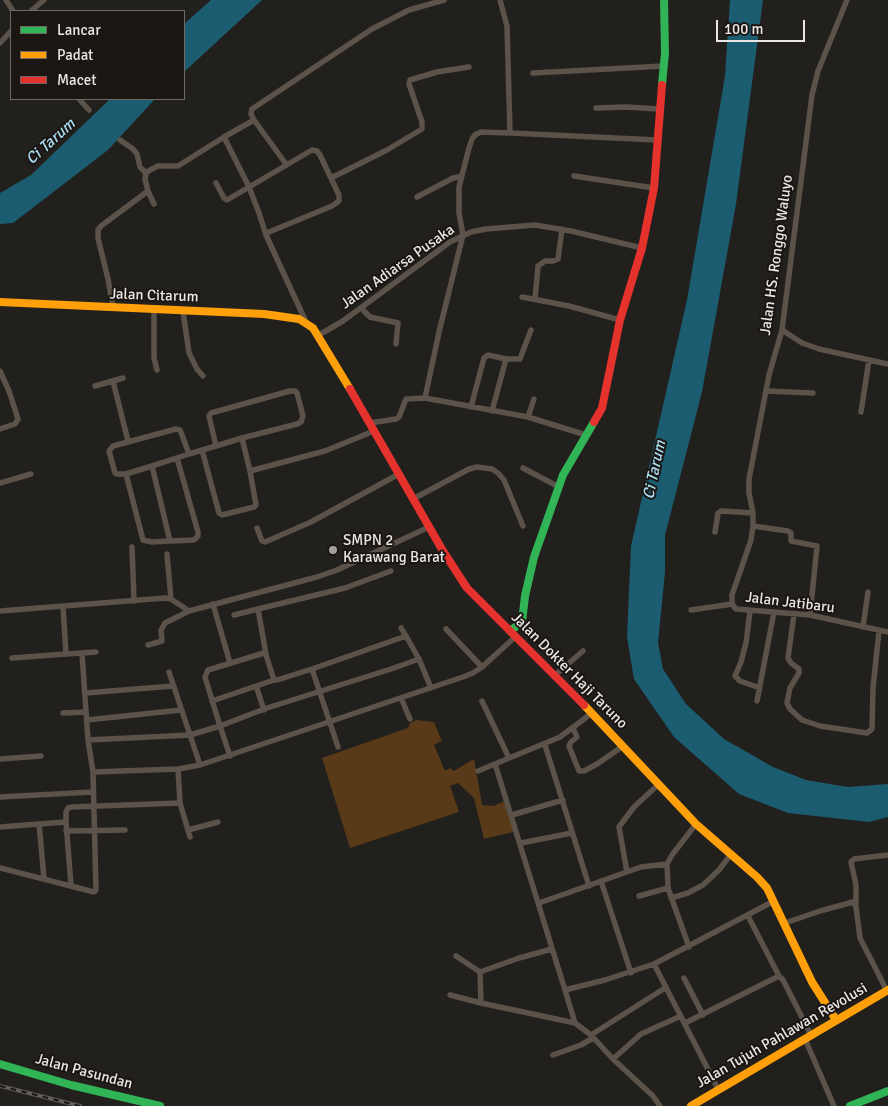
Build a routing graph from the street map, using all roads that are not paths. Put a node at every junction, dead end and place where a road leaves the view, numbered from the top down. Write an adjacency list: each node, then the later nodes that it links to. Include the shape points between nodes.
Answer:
1 (44, 0): 6 (street)
2 (444, 0): 16 (street, via 409,10 354,40 252,109)
3 (500, 0): 17 (street, via 507,26)
4 (664, 0): 9 (street)
5 (847, 0): 46 (street, Jalan HS. Ronggo Waluyo, via 812,95)
6 (32, 10)
7 (10, 31): 8 (street)
8 (0, 43)
9 (664, 66): 11 (street); 14 (street)
10 (469, 67): 25 (street, via 410,80 422,129)
11 (533, 73)
12 (80, 100): 15 (street)
13 (596, 108): 14 (street)
14 (659, 109): 20 (street)
15 (89, 110)
16 (254, 120): 18 (street); 21 (street)
17 (510, 133): 20 (street); 23 (street, via 481,132 475,135)
18 (224, 137): 22 (street, via 178,166 158,166); 27 (street)
19 (120, 140): 22 (street, via 137,154 140,168)
20 (657, 140): 28 (street)
21 (286, 164): 25 (street, via 312,150 317,151); 27 (street)
22 (146, 174): 29 (street)
23 (462, 176): 30 (street); 33 (street, via 458,199)
24 (574, 176): 28 (street)
25 (332, 178): 34 (street, via 339,195 332,206)
26 (216, 183): 27 (street, via 227,200)
27 (249, 187): 34 (street)
28 (654, 188): 35 (street)
29 (148, 191): 31 (street); 39 (street, via 98,230)
30 (417, 197)
31 (154, 204)
32 (562, 229): 33 (street, Jalan Adiarsa Pusaka, via 517,226); 35 (street, Jalan Adiarsa Pusaka); 37 (street, via 558,259 538,266)
33 (463, 235): 40 (street, Jalan Adiarsa Pusaka); 60 (street)
34 (266, 236): 44 (street)
35 (642, 248): 43 (street)
36 (522, 297): 37 (street)
37 (534, 299): 43 (street)
38 (0, 302): 39 (street, Jalan Citarum)
39 (113, 308): 41 (street, Jalan Citarum)
40 (361, 308): 47 (street, Jalan Adiarsa Pusaka); 48 (street, via 370,317 398,323)
41 (154, 310): 42 (street, Jalan Citarum); 52 (street)
42 (183, 311): 44 (street, Jalan Citarum, via 290,316); 54 (street, via 191,359)
43 (620, 320): 69 (street, via 602,408)
44 (306, 322): 47 (street, Jalan Dokter Haji Taruno)
45 (531, 330): 49 (street, via 520,360)
46 (782, 330): 50 (street, via 819,349); 58 (street, Jalan HS. Ronggo Waluyo)
47 (319, 335): 66 (street, Jalan Dokter Haji Taruno)
48 (396, 344)
49 (506, 359): 62 (street, via 488,355 484,358); 63 (street)
50 (869, 360): 51 (street); 64 (street)
51 (888, 364)
52 (157, 370)
53 (1, 375): 67 (street, via 18,419 15,424)
54 (203, 376)
55 (123, 378): 56 (street)
56 (113, 380): 57 (street); 71 (street)
57 (95, 386)
58 (766, 391): 59 (street); 85 (street, Jalan HS. Ronggo Waluyo, via 749,479 748,493)
59 (813, 393)
60 (425, 398): 62 (street); 66 (street, via 406,399 396,419)
61 (534, 399): 65 (street)
62 (471, 407): 63 (street)
63 (492, 411): 65 (street)
64 (861, 412)
65 (528, 417): 69 (street)
66 (370, 423): 68 (street, Jalan Dokter Haji Taruno)
67 (0, 429)
68 (374, 431): 78 (street, via 325,451); 81 (street, Jalan Dokter Haji Taruno)
69 (586, 434): 83 (street)
70 (242, 438): 72 (street); 72 (street, via 301,422 303,412 297,393 290,391 211,413); 78 (street)
71 (128, 441): 74 (street, via 176,429 180,430); 80 (street, via 113,446 109,451 115,473)
72 (216, 446): 73 (street)
73 (202, 450): 74 (street); 78 (street, via 222,515 256,505)
74 (189, 454): 75 (street)
75 (178, 458): 76 (street); 91 (street, via 198,536 194,540)
76 (152, 466): 80 (street); 91 (street)
77 (523, 468): 83 (street)
78 (250, 471)
79 (31, 474): 82 (street)
80 (126, 474): 91 (street, via 143,540)
81 (399, 474): 84 (street, Jalan Dokter Haji Taruno); 89 (street, via 310,522 265,542)
82 (0, 484)
83 (559, 487): 115 (street, via 534,557 522,622)
84 (413, 500): 86 (street, via 469,469 492,468 504,480); 88 (street, Jalan Dokter Haji Taruno)
85 (753, 513): 87 (street, Jalan HS. Ronggo Waluyo); 90 (street, via 721,511)
86 (523, 526)
87 (753, 526): 99 (street, Jalan HS. Ronggo Waluyo); 109 (street, via 788,530 791,541 817,546)
88 (429, 527): 98 (street, via 330,572); 115 (street, Jalan Dokter Haji Taruno, via 467,588)
89 (257, 528)
90 (715, 532)
91 (170, 542)
92 (132, 547): 97 (street)
93 (168, 554): 96 (street)
94 (391, 571): 101 (street, via 345,588)
95 (868, 592): 110 (street)
96 (171, 599): 97 (street); 104 (street)
97 (134, 601): 100 (street)
98 (213, 604): 104 (street); 125 (street)
99 (732, 604): 102 (street, Jalan Jatibaru); 105 (street, Jalan Jatibaru, via 736,609)
100 (63, 606): 103 (street); 121 (street)
101 (258, 609): 108 (street); 122 (street)
102 (691, 610)
103 (0, 611)
104 (189, 611): 117 (street, via 165,623 162,641)
105 (750, 611): 106 (street, Jalan Jatibaru); 134 (street, via 746,644 735,676)
106 (774, 612): 107 (street, Jalan Jatibaru); 134 (street)
107 (794, 614): 109 (street, Jalan Jatibaru); 113 (street, via 788,658 799,669 799,674 790,688 787,703 802,720 820,726 866,733 872,729)
108 (234, 615)
109 (810, 615): 110 (street, Jalan Jatibaru)
110 (863, 627): 113 (street, Jalan Jatibaru)
111 (401, 628): 116 (street)
112 (446, 629): 126 (street)
113 (879, 631): 114 (street, Jalan Jatibaru)
114 (888, 632)
115 (513, 634): 126 (street); 129 (street, Jalan Dokter Haji Taruno)
116 (406, 636): 124 (street); 127 (street)
117 (148, 645)
118 (583, 650): 129 (street)
119 (96, 652): 120 (street)
120 (82, 653): 121 (street); 136 (street)
121 (66, 654): 123 (street)
122 (266, 654): 125 (street); 130 (street)
123 (12, 658)
124 (419, 659): 133 (street); 135 (street)
125 (230, 663): 138 (street, via 205,673)
126 (482, 667): 133 (street)
127 (312, 669): 130 (street); 135 (street)
128 (169, 672): 131 (street)
129 (554, 676): 145 (street, Jalan Dokter Haji Taruno)
130 (274, 680): 132 (street)
131 (173, 686): 136 (street); 141 (street)
132 (256, 686): 138 (street); 142 (street)
133 (431, 688): 137 (street)
134 (760, 688): 140 (street)
135 (320, 692): 142 (street); 148 (street)
136 (86, 693): 143 (street)
137 (402, 698): 146 (street); 148 (street)
138 (212, 701): 149 (street)
139 (482, 701): 158 (street)
140 (757, 702)
141 (181, 710): 147 (street); 151 (street)
142 (264, 710): 149 (street)
143 (86, 712): 144 (street); 147 (street)
144 (62, 713)
145 (592, 713): 150 (street); 154 (street, Jalan Dokter Haji Taruno)
146 (410, 718)
147 (87, 720): 152 (street)
148 (330, 722): 155 (street); 157 (street)
149 (220, 726): 151 (street); 157 (street)
150 (573, 728): 153 (street); 154 (street, via 577,737 569,746 579,771 597,764)
151 (190, 736): 152 (street); 161 (street)
152 (88, 740): 164 (street)
153 (545, 745): 158 (street); 168 (street)
154 (623, 746): 165 (street, Jalan Dokter Haji Taruno)
155 (338, 747)
156 (41, 756): 159 (street)
157 (230, 756): 161 (street)
158 (509, 758): 160 (street)
159 (0, 759)
160 (495, 764): 163 (street); 171 (street)
161 (200, 765): 162 (street)
162 (178, 770): 164 (street); 169 (street)
163 (478, 771)
164 (93, 772): 166 (street)
165 (659, 784): 175 (street, Jalan Dokter Haji Taruno); 188 (street, via 634,807 619,827)
166 (93, 792): 167 (street); 170 (street)
167 (0, 797)
168 (562, 800): 171 (street); 181 (street)
169 (180, 803): 170 (street); 179 (street)
170 (93, 806): 172 (street, via 68,808); 177 (street)
171 (512, 815): 183 (street)
172 (66, 822): 174 (street); 180 (street)
173 (218, 822): 179 (street)
174 (39, 824): 176 (street); 189 (street)
175 (696, 824): 184 (street, Jalan Dokter Haji Taruno); 186 (street)
176 (0, 827)
177 (94, 830): 178 (street); 180 (street); 191 (street, via 96,890)
178 (125, 830)
179 (188, 830): 182 (street)
180 (66, 831): 191 (street)
181 (572, 833): 183 (street); 192 (street)
182 (190, 837)
183 (520, 843): 197 (street)
184 (731, 854): 195 (street, via 702,885); 196 (street, Jalan Dokter Haji Taruno, via 757,877)
185 (888, 855): 198 (street, via 851,862)
186 (666, 864): 188 (street); 193 (street)
187 (0, 868): 189 (street)
188 (627, 872): 190 (street)
189 (44, 878): 191 (street)
190 (602, 882): 192 (street); 206 (street)
191 (71, 885)
192 (589, 886): 197 (street)
193 (668, 888): 194 (street); 195 (street)
194 (640, 896)
195 (671, 898): 201 (street)
196 (774, 901): 199 (street); 200 (street, Jalan Dokter Haji Taruno)
197 (539, 903): 202 (street)
198 (856, 904): 200 (street, via 850,902 834,906); 211 (street, via 860,938)
199 (748, 916): 201 (street); 207 (street)
200 (785, 923): 216 (street, Jalan Dokter Haji Taruno, via 809,976)
201 (689, 947): 204 (street)
202 (552, 949): 205 (street); 210 (street)
203 (456, 956): 205 (street)
204 (654, 964): 206 (street); 209 (street)
205 (480, 972): 213 (street)
206 (631, 973): 210 (street)
207 (779, 976): 214 (street); 220 (street)
208 (684, 978): 214 (street)
209 (665, 988): 215 (street); 219 (street)
210 (565, 990): 217 (street)
211 (888, 991): 216 (street, Jalan Tujuh Pahlawan Revolusi)
212 (450, 995): 213 (street)
213 (481, 1003): 217 (street)
214 (703, 1015): 218 (street)
215 (681, 1016): 218 (street); 222 (street, via 641,1034)
216 (836, 1020): 220 (street, Jalan Tujuh Pahlawan Revolusi)
217 (575, 1023): 219 (street)
218 (685, 1023): 224 (street)
219 (592, 1036): 221 (street, via 581,1045); 222 (street)
220 (808, 1037): 224 (street, Jalan Tujuh Pahlawan Revolusi); 230 (street)
221 (553, 1055)
222 (612, 1059): 228 (street)
223 (0, 1064): 227 (street, Jalan Pasundan)
224 (718, 1089): 226 (street, Jalan Tujuh Pahlawan Revolusi)
225 (888, 1091): 231 (street)
226 (700, 1104): 229 (street, Jalan Tujuh Pahlawan Revolusi)
227 (160, 1106)
228 (660, 1106)
229 (691, 1106)
230 (834, 1106)
231 (850, 1106)

